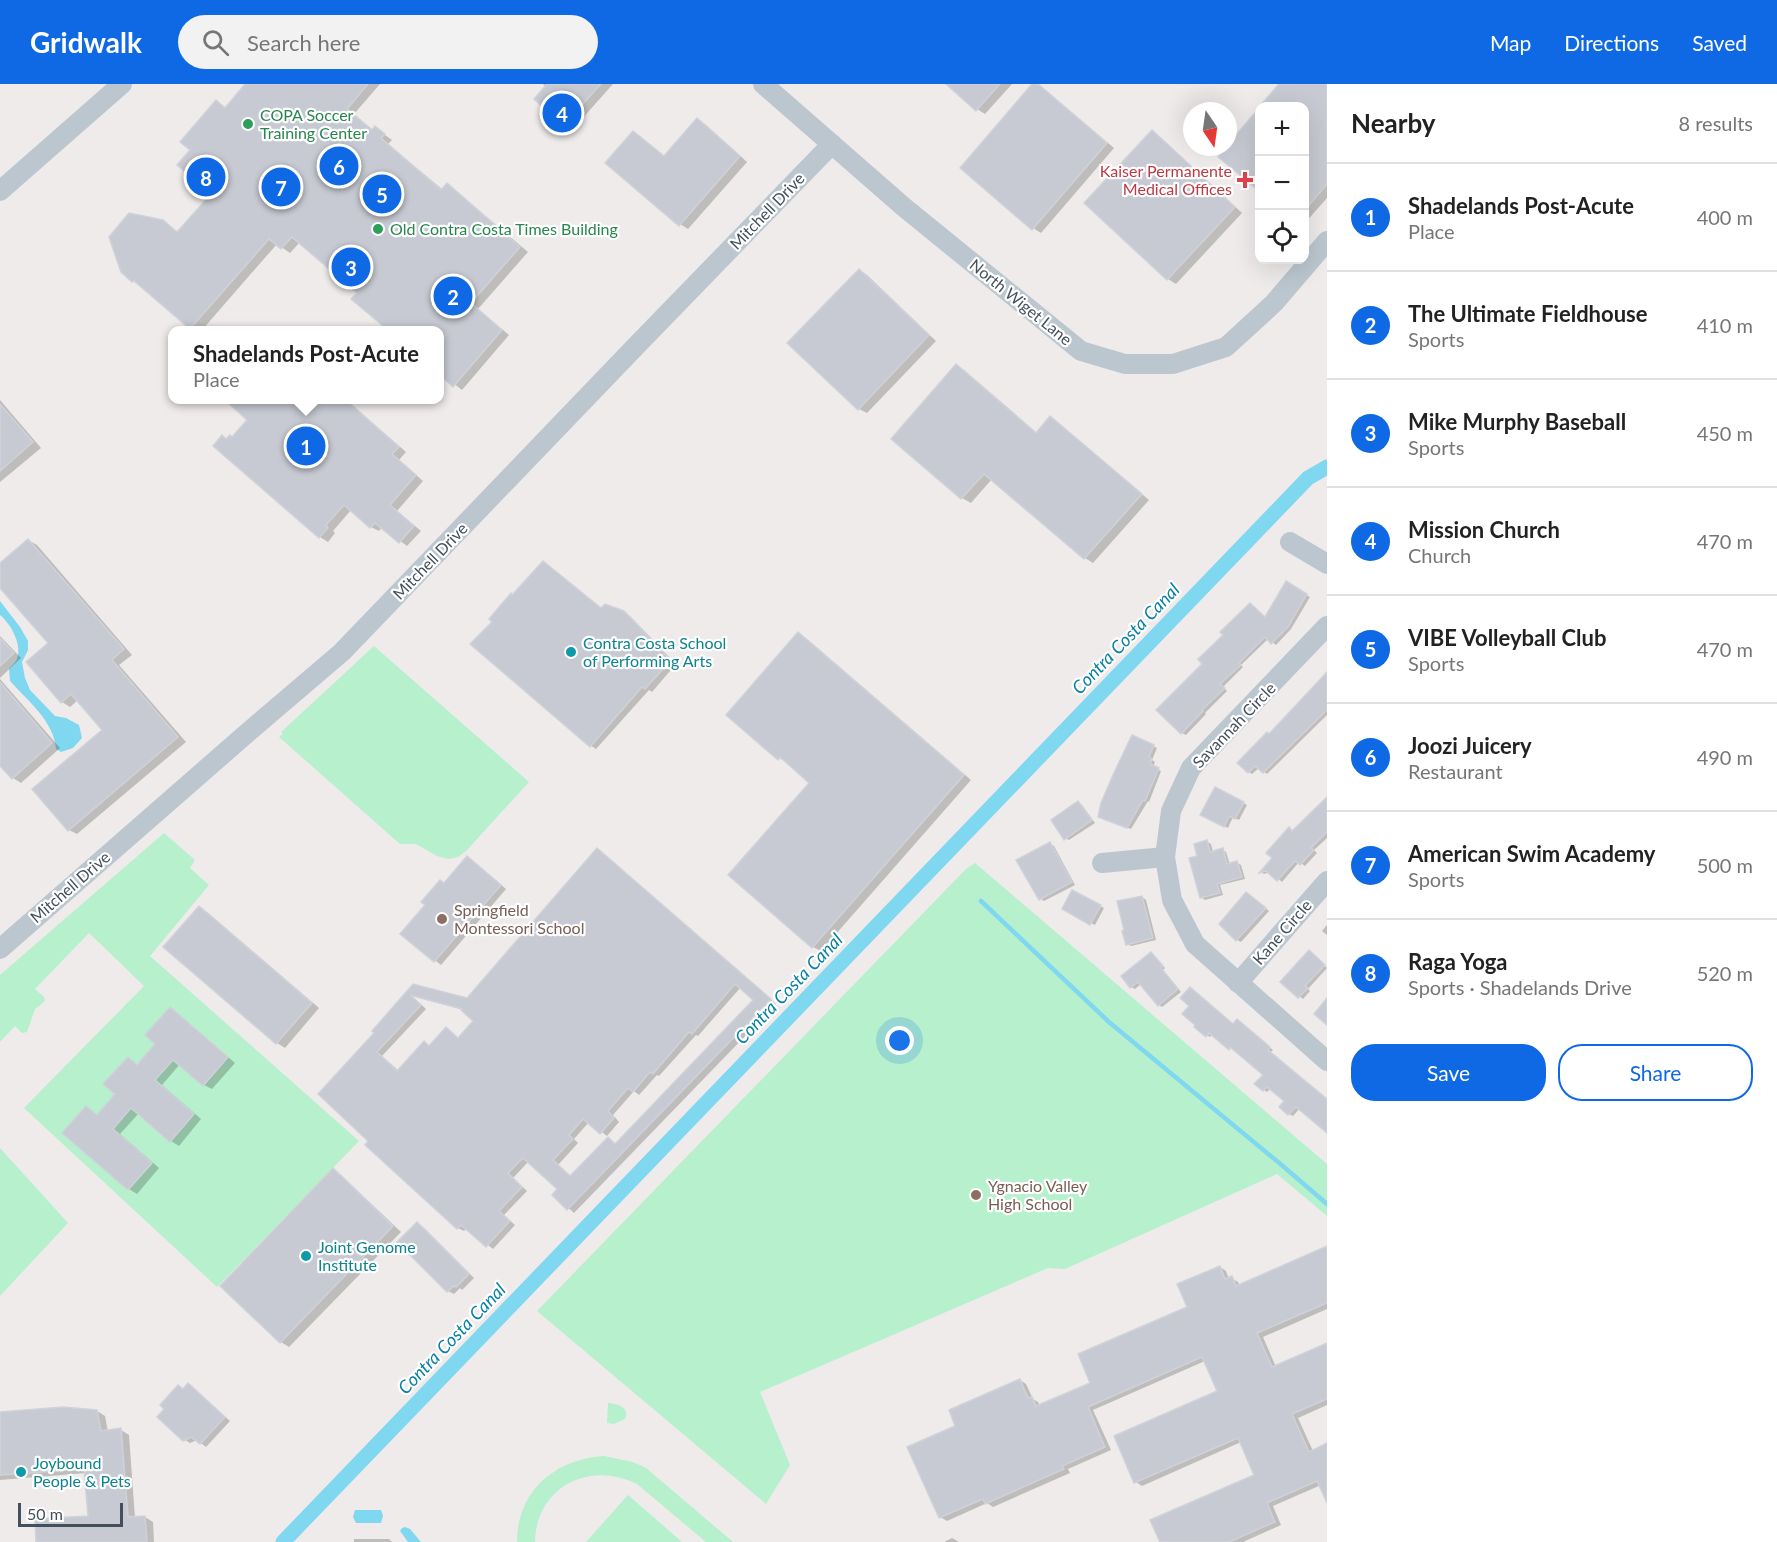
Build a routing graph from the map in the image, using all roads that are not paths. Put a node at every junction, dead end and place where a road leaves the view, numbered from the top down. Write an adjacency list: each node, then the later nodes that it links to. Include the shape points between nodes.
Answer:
1 (122, 84): 4 (street)
2 (763, 84): 3 (street, North Wiget Lane)
3 (832, 144): 5 (street, North Wiget Lane, via 1081,351 1125,364 1173,364 1226,347 1274,303); 12 (street, Mitchell Drive, via 342,652)
4 (0, 191)
5 (1327, 241)
6 (1290, 542): 7 (street)
7 (1327, 564)
8 (1327, 626): 9 (street, Savannah Circle, via 1191,768 1171,811)
9 (1165, 856): 10 (street); 13 (street, Savannah Circle, via 1172,900 1194,944)
10 (1102, 863)
11 (1327, 881): 13 (street, Kane Circle)
12 (0, 949)
13 (1238, 983): 14 (street, Savannah Circle)
14 (1327, 1061)

